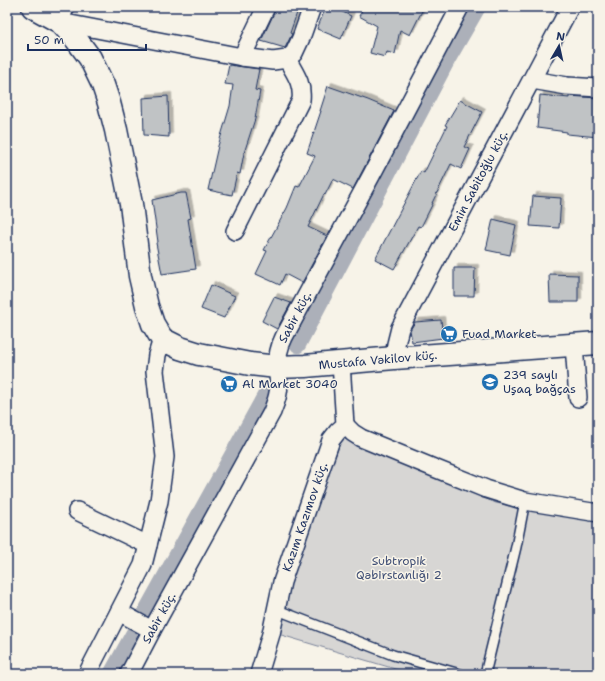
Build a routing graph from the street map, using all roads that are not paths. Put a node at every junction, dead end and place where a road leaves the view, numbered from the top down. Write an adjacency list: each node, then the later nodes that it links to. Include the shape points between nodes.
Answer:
1 (33, 7): 6 (street)
2 (266, 7): 7 (street)
3 (312, 7): 8 (street, via 294,53)
4 (460, 7): 17 (street, Sabir küç., via 284,337 277,355)
5 (570, 7): 9 (street, Emin Sabitoğlu küç.)
6 (63, 14): 7 (street); 12 (street, via 90,58 109,103 131,204 140,276 153,324)
7 (242, 57): 8 (street, via 273,61)
8 (287, 59): 11 (street, via 301,84 301,100)
9 (532, 80): 10 (street); 15 (street, Emin Sabitoğlu küç., via 400,328)
10 (598, 88)
11 (235, 231)
12 (162, 339): 17 (street, Mustafa Vəkilov küç., via 199,354); 23 (street, via 155,371 165,457 159,501)
13 (598, 343): 14 (street, Mustafa Vəkilov küç.)
14 (574, 344): 15 (street, Mustafa Vəkilov küç.); 18 (street)
15 (394, 358): 16 (street, Mustafa Vəkilov küç.)
16 (341, 363): 17 (street, Mustafa Vəkilov küç.); 19 (street)
17 (277, 367): 26 (street, Sabir küç., via 278,394 272,412)
18 (578, 398)
19 (345, 425): 20 (street, via 361,438 486,489); 24 (street, Kazım Kazımov küç., via 332,440)
20 (525, 501): 22 (street); 31 (lane)
21 (77, 511): 23 (street)
22 (598, 513)
23 (148, 546): 25 (street, via 143,565)
24 (275, 609): 29 (street, Kazım Kazımov küç., via 271,634); 30 (lane, via 393,655)
25 (118, 612): 26 (street); 27 (street)
26 (152, 630): 28 (street, Sabir küç.)
27 (87, 674)
28 (129, 674)
29 (259, 674)
30 (460, 674)
31 (485, 674)

